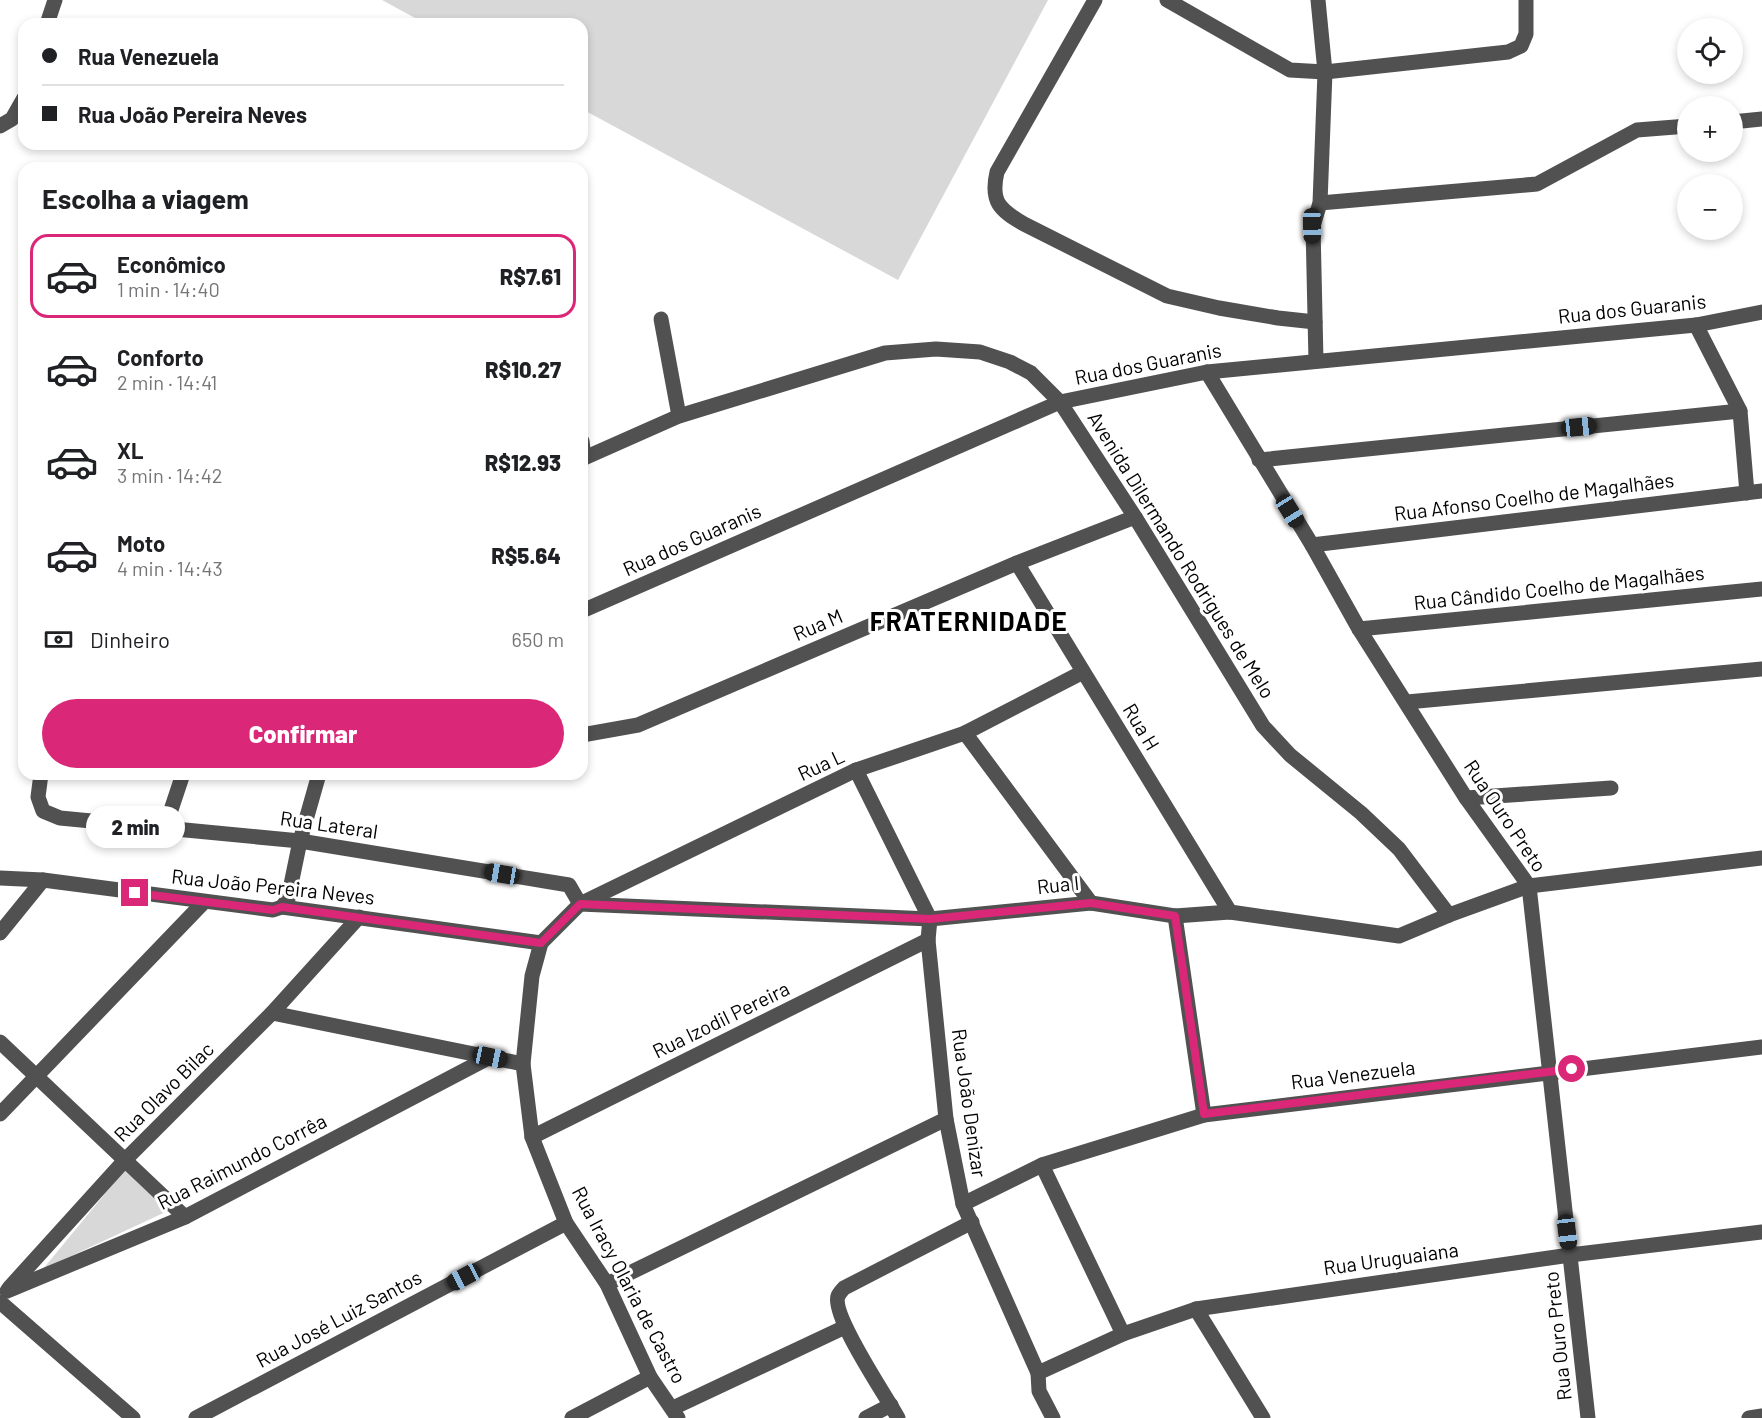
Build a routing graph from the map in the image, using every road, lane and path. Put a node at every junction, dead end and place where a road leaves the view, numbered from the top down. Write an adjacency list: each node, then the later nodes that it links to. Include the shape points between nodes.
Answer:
1 (55, 0): 6 (street)
2 (1095, 0): 16 (street, via 997,172 996,201 1024,224 1167,297)
3 (1167, 0): 7 (street, via 1290,70)
4 (1318, 0): 7 (street)
5 (1526, 0): 7 (street, via 1526,34 1521,46 1508,52)
6 (49, 18)
7 (1325, 72): 13 (street)
8 (18, 108): 11 (street, via 12,119)
9 (1762, 119): 10 (street)
10 (1743, 121)
11 (0, 126)
12 (1677, 127): 13 (street, via 1637,130 1537,184)
13 (1320, 203): 16 (street, via 1312,226)
14 (1762, 312): 17 (street, Rua dos Guaranis)
15 (661, 319): 22 (street)
16 (1315, 322): 18 (street)
17 (1696, 325): 18 (street, Rua dos Guaranis); 21 (street)
18 (1316, 361): 19 (street, Rua dos Guaranis)
19 (1207, 372): 20 (street, Rua dos Guaranis); 24 (street, Rua Ouro Preto)
20 (1060, 402): 22 (street, Avenida Dilermando Rodrigues de Melo, via 1031,373 1010,362 980,352 936,349 885,353); 26 (street, Avenida Dilermando Rodrigues de Melo); 30 (street, Rua dos Guaranis)
21 (1740, 411): 24 (street); 25 (street)
22 (679, 416): 23 (street, Avenida Dilermando Rodrigues de Melo)
23 (588, 456)
24 (1258, 460): 27 (street, Rua Ouro Preto)
25 (1754, 492): 27 (street, Rua Afonso Coelho de Magalhães)
26 (1135, 517): 28 (street, Rua M); 54 (street, Avenida Dilermando Rodrigues de Melo, via 1263,726 1290,755 1399,849)
27 (1312, 545): 31 (street, Rua Ouro Preto)
28 (1017, 563): 33 (street, Rua H); 36 (street, Rua M, via 638,725)
29 (1762, 589): 31 (street, Rua Cândido Coelho de Magalhães)
30 (588, 609)
31 (1359, 629): 34 (street, Rua Ouro Preto)
32 (1762, 669): 34 (street)
33 (1083, 672): 35 (street, Rua L); 53 (street, Rua H)
34 (1407, 702): 42 (street, Rua Ouro Preto)
35 (965, 733): 37 (street, Rua L); 50 (street)
36 (588, 734)
37 (856, 770): 51 (street, Rua L); 57 (street)
38 (40, 780): 43 (street, Rua Lateral, via 38,797 43,811 60,818)
39 (181, 780): 43 (street)
40 (317, 780): 44 (street)
41 (1611, 788): 42 (street)
42 (1467, 798): 48 (street, Rua Ouro Preto)
43 (165, 828): 44 (street, Rua Lateral)
44 (300, 841): 51 (street, Rua Lateral, via 569,885); 52 (street, via 288,899)
45 (1762, 858): 48 (street, Rua I)
46 (0, 878): 47 (street, Rua João Pereira Neves)
47 (43, 880): 49 (street, Rua João Pereira Neves); 58 (street)
48 (1529, 886): 54 (street, Rua I); 66 (street, Rua Ouro Preto)
49 (204, 902): 52 (street, Rua João Pereira Neves, via 273,910); 67 (street)
50 (1091, 903): 55 (street, Rua I); 57 (street, Rua I)
51 (580, 904): 57 (street, Rua I); 60 (street, Rua Iracy Olaria de Castro)
52 (282, 907): 56 (street, Rua João Pereira Neves)
53 (1230, 912): 54 (street, Rua I, via 1399,936); 55 (street, Rua I)
54 (1449, 915)
55 (1175, 916): 69 (street)
56 (359, 917): 60 (street, Rua João Pereira Neves); 61 (street, Rua Olavo Bilac)
57 (930, 919): 59 (street, Rua João Denizar)
58 (0, 933)
59 (928, 940): 70 (street, Rua João Denizar); 71 (street, Rua Izodil Pereira)
60 (541, 943): 65 (street, Rua Iracy Olaria de Castro, via 532,975)
61 (273, 1013): 64 (street); 72 (street, Rua Olavo Bilac)
62 (0, 1042): 67 (street)
63 (1762, 1047): 66 (street, Rua Venezuela)
64 (490, 1057): 65 (street); 75 (street, Rua Raimundo Corrêa)
65 (523, 1064): 71 (street, Rua Iracy Olaria de Castro)
66 (1548, 1072): 69 (street, Rua Venezuela); 79 (street, Rua Ouro Preto)
67 (36, 1076): 68 (street); 72 (street)
68 (0, 1114)
69 (1204, 1114): 73 (street, Rua Venezuela)
70 (946, 1119): 74 (street, Rua João Denizar); 80 (street)
71 (531, 1137): 77 (street, Rua Iracy Olaria de Castro)
72 (125, 1160): 75 (street); 81 (street, Rua Olavo Bilac)
73 (1042, 1165): 74 (street, Rua Venezuela); 84 (street)
74 (963, 1204): 76 (street, Rua João Denizar)
75 (185, 1217): 81 (street, Rua Raimundo Corrêa)
76 (972, 1222): 83 (street, via 844,1288 838,1296 838,1306); 85 (street, Rua João Denizar)
77 (566, 1223): 80 (street, Rua Iracy Olaria de Castro); 91 (street, Rua José Luiz Santos)
78 (1762, 1232): 79 (street, Rua Uruguaiana)
79 (1570, 1255): 82 (street, Rua Uruguaiana); 96 (street, Rua Ouro Preto)
80 (608, 1284): 86 (street, Rua Iracy Olaria de Castro)
81 (2, 1297): 90 (street)
82 (1196, 1309): 84 (street, Rua Uruguaiana); 95 (street)
83 (845, 1327): 87 (street); 88 (street)
84 (1122, 1334): 85 (street, Rua Uruguaiana)
85 (1038, 1373): 94 (street, Rua João Denizar, via 1039,1390)
86 (650, 1377): 88 (street, Rua Iracy Olaria de Castro); 92 (street)
87 (895, 1411): 93 (street)
88 (676, 1413)
89 (1762, 1416): 97 (street)
90 (133, 1418)
91 (196, 1418)
92 (572, 1418)
93 (866, 1418)
94 (1053, 1418)
95 (1263, 1418)
96 (1588, 1418)
97 (1749, 1418)

